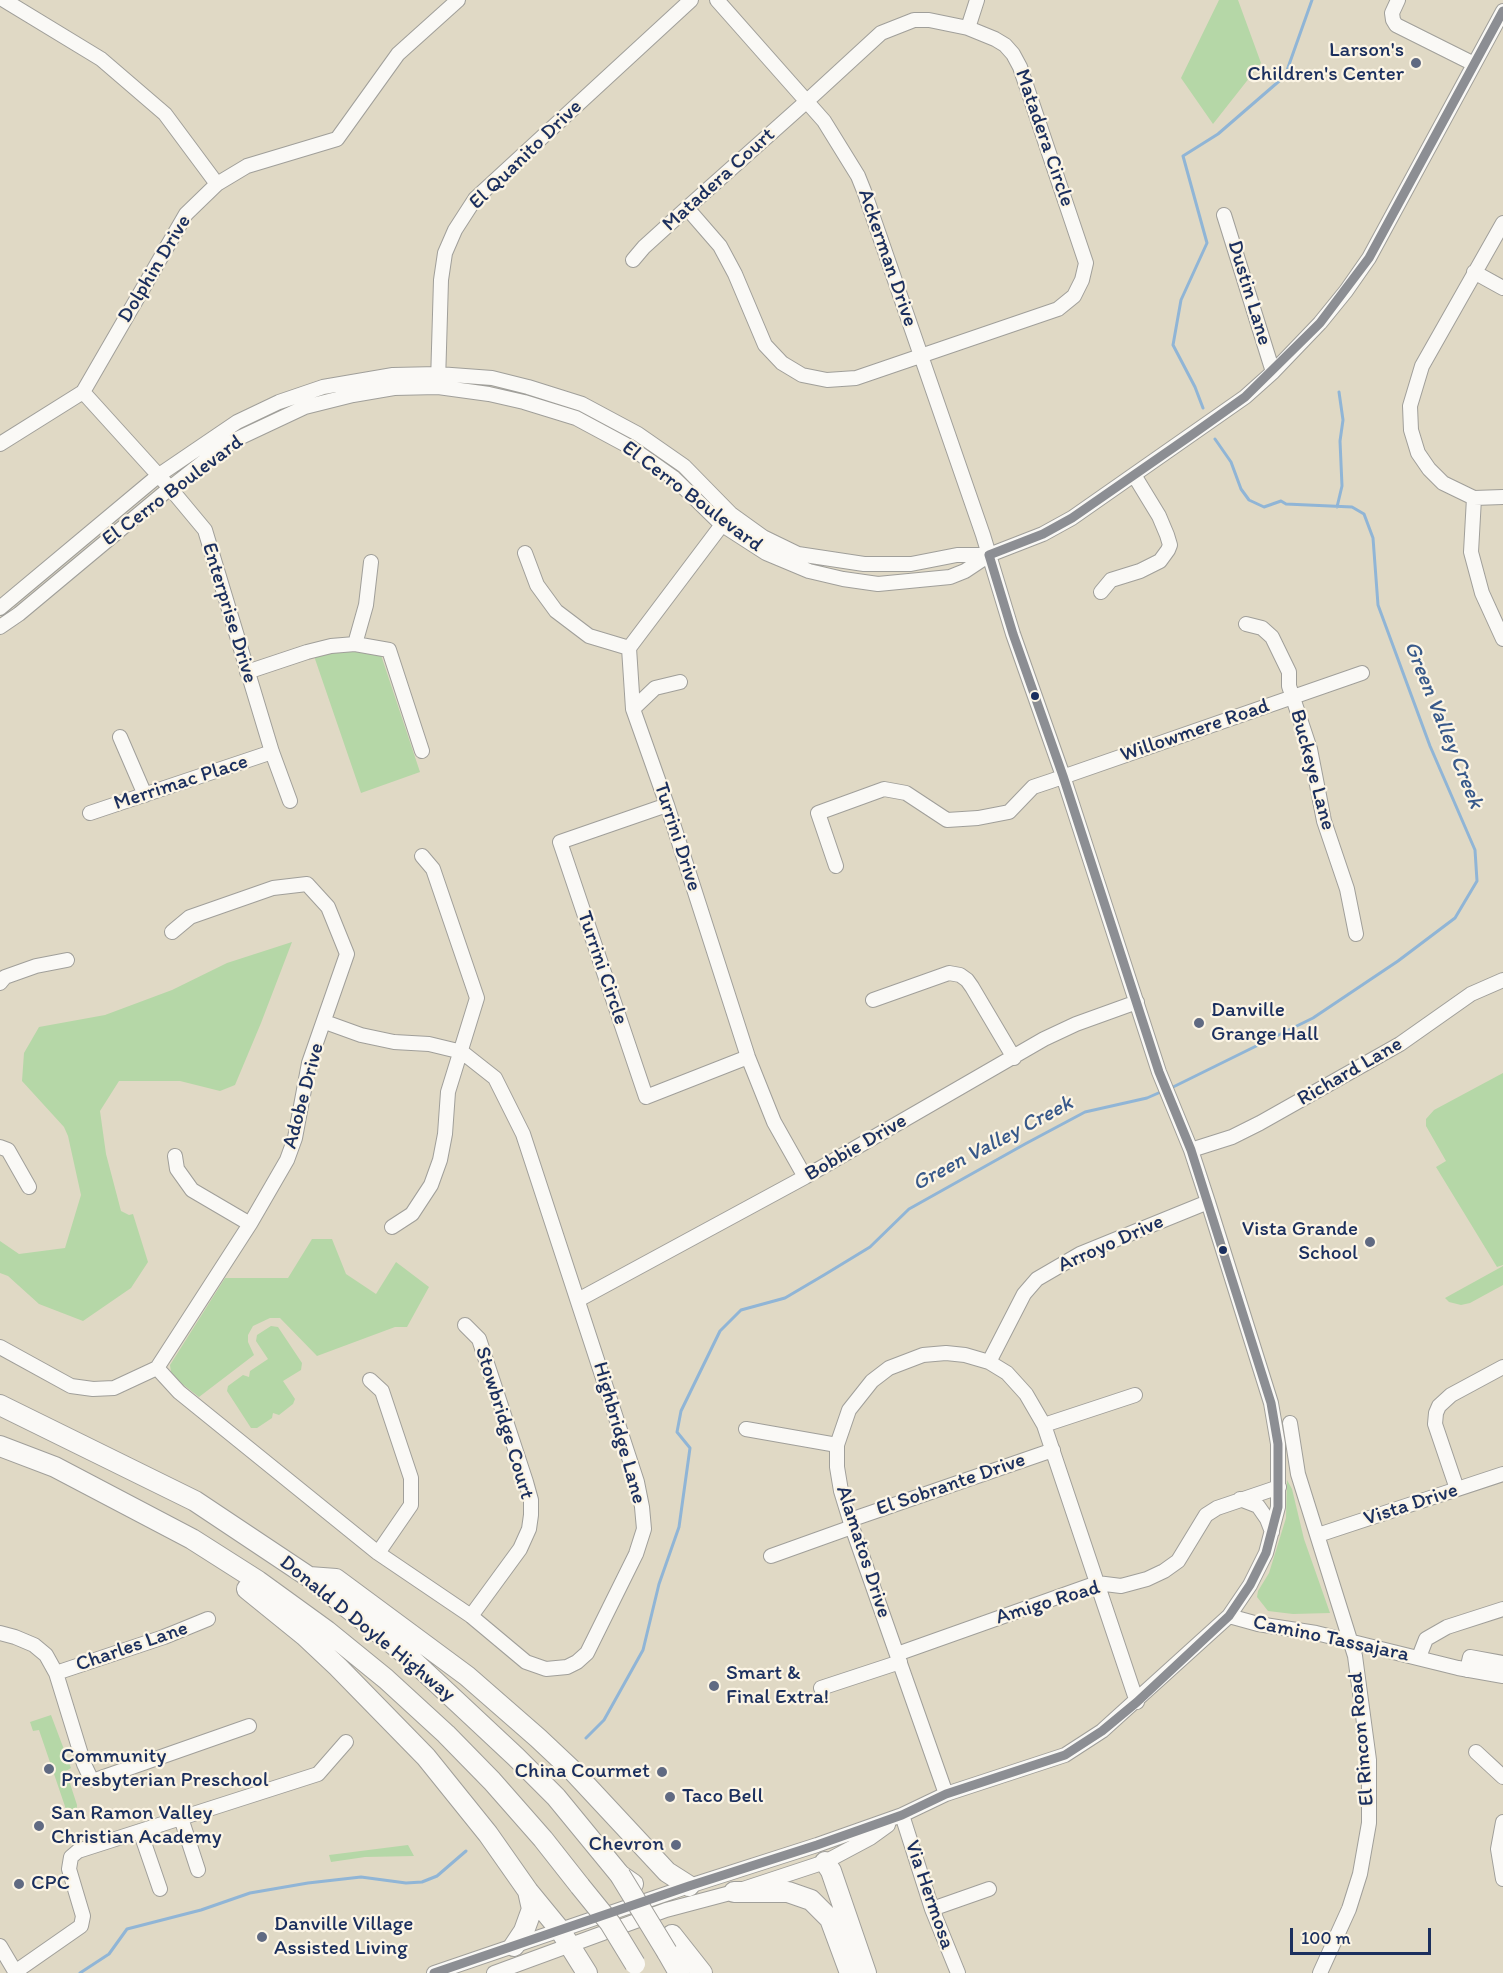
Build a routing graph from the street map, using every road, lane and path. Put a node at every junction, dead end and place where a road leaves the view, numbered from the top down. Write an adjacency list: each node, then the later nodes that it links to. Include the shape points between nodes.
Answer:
1 (4, 0): 11 (street, via 101,59 165,114)
2 (458, 0): 11 (street, Dolphin Drive, via 398,54 337,139 247,166)
3 (691, 0): 20 (street, El Quanito Drive, via 475,200 455,230 441,280)
4 (717, 0): 10 (street, Ackerman Drive)
5 (977, 0): 8 (street)
6 (1398, 0): 9 (street, via 1392,13 1396,25)
7 (1503, 11): 9 (street)
8 (968, 28): 10 (street, Matadera Circle, via 929,20 895,26 881,33); 18 (street, Matadera Circle, via 1005,45 1020,67 1086,263 1074,296 1058,309)
9 (1474, 64): 19 (street, via 1369,258 1327,315)
10 (807, 101): 12 (street, Matadera Court); 18 (street, Ackerman Drive, via 858,176)
11 (217, 184): 21 (street, Dolphin Drive, via 186,214)
12 (687, 208): 15 (street, Matadera Court); 18 (street, Matadera Circle, via 720,246 765,345 782,363 802,375 827,380 856,378)
13 (1224, 215): 19 (street, Dustin Lane)
14 (1503, 223): 16 (street)
15 (633, 260)
16 (1474, 272): 17 (street); 27 (street, via 1422,366 1410,406 1411,430 1418,453 1429,469 1443,483)
17 (1503, 288)
18 (920, 355): 30 (street, Ackerman Drive)
19 (1273, 372): 24 (street, via 1245,397)
20 (438, 381): 23 (street, El Cerro Boulevard, via 393,375 347,381 279,402 216,434); 25 (street, El Cerro Boulevard, via 353,394 305,407 239,438); 28 (street, El Cerro Boulevard, via 576,418 630,447)
21 (83, 392): 22 (street, Dolphin Drive); 23 (street, Enterprise Drive)
22 (0, 444)
23 (159, 475): 25 (street, Enterprise Drive); 33 (street, El Cerro Boulevard)
24 (1134, 475): 30 (street, via 1053,529); 32 (street, via 1159,516 1170,545 1161,561 1111,580)
25 (170, 488): 35 (street, El Cerro Boulevard); 39 (street, Enterprise Drive, via 205,530)
26 (1503, 497): 27 (street)
27 (1474, 498): 36 (street, via 1471,552 1482,593)
28 (726, 519): 30 (street, El Cerro Boulevard, via 798,554 817,558 911,564 957,555); 30 (street, El Cerro Boulevard, via 766,553 787,563 878,584 950,577); 38 (street)
29 (525, 554): 38 (street, via 537,585 556,611 590,636)
30 (989, 555): 47 (street, Ackerman Drive)
31 (371, 562): 37 (street, via 366,605)
32 (1101, 592)
33 (0, 608)
34 (1246, 624): 42 (street, Buckeye Lane, via 1262,628 1272,637 1289,672)
35 (0, 627)
36 (1503, 639)
37 (355, 644): 39 (street, via 307,652); 45 (street, via 389,650)
38 (629, 648): 43 (street, Turrini Drive)
39 (247, 672): 46 (street, Enterprise Drive)
40 (1362, 674): 42 (street, Willowmere Road)
41 (680, 682): 43 (street, via 655,688)
42 (1293, 697): 47 (street, Willowmere Road); 55 (street, Buckeye Lane, via 1310,749 1324,821 1347,889)
43 (633, 710): 50 (street, Turrini Drive)
44 (120, 737): 48 (street)
45 (422, 751)
46 (272, 752): 48 (street, Merrimac Place); 49 (street, Enterprise Drive)
47 (1063, 776): 53 (street, Willowmere Road, via 1033,787 1009,812 978,819 947,820 906,793 884,789 818,813); 60 (street, Ackerman Drive)
48 (145, 795): 51 (street, Merrimac Place)
49 (290, 801)
50 (667, 805): 63 (street, Turrini Drive); 63 (street, Turrini Circle, via 560,842 646,1097)
51 (90, 813)
52 (422, 856): 62 (street, via 433,869 477,998)
53 (836, 866)
54 (172, 932): 61 (street, Adobe Drive, via 190,917 273,888 307,884 328,907 347,954)
55 (1356, 934)
56 (67, 960): 58 (street, via 36,966 5,977)
57 (1503, 980): 66 (street, Richard Lane, via 1471,994 1400,1044 1260,1123)
58 (0, 983)
59 (873, 1000): 64 (street, via 949,974 960,975 972,987)
60 (1137, 1002): 64 (street, Bobbie Drive, via 1076,1024); 66 (street, Ackerman Drive, via 1169,1100)
61 (325, 1022): 62 (street, Highbridge Lane, via 372,1038); 71 (street, Adobe Drive, via 309,1063 287,1160)
62 (462, 1052): 72 (street, via 448,1092 445,1134 431,1185 412,1214); 73 (street, Highbridge Lane, via 495,1078 523,1134)
63 (748, 1057): 68 (street, Turrini Drive, via 774,1122)
64 (1014, 1058): 68 (street, Bobbie Drive)
65 (0, 1147): 69 (street, via 8,1150)
66 (1191, 1150): 70 (street, Ackerman Drive)
67 (175, 1156): 71 (street, via 177,1169 192,1190)
68 (805, 1177): 73 (street, Bobbie Drive)
69 (30, 1187)
70 (1208, 1202): 76 (street, Arroyo Drive, via 1080,1254 1037,1279 1024,1294); 89 (street, Ackerman Drive, via 1271,1403 1278,1443)
71 (249, 1224): 78 (street, Adobe Drive)
72 (392, 1227)
73 (578, 1300): 101 (street, Highbridge Lane, via 637,1482 644,1529 636,1554 594,1641 582,1658 567,1667 546,1669 526,1662)
74 (465, 1325): 101 (street, Stowbridge Court, via 479,1339 531,1500 529,1529 520,1549)
75 (0, 1347): 78 (street, via 71,1386 93,1389 114,1388)
76 (989, 1362): 83 (street, Alamatos Drive, via 1026,1394); 85 (street, Alamatos Drive, via 946,1353 923,1355 889,1368 872,1381 849,1410)
77 (1503, 1367): 90 (street, via 1451,1395 1436,1413 1435,1424)
78 (157, 1368): 96 (street, Highbridge Lane, via 179,1392)
79 (370, 1380): 96 (street, via 382,1391 411,1478 411,1505)
80 (1135, 1395): 83 (street)
81 (0, 1405): 98 (highway, Donald D Doyle Highway, via 195,1501)
82 (1290, 1422): 95 (street, El Rincon Road, via 1299,1474)
83 (1044, 1425): 87 (street, Alamatos Drive)
84 (746, 1429): 85 (street)
85 (837, 1445): 93 (street, Alamatos Drive, via 837,1467)
86 (0, 1446): 92 (highway, Donald D Doyle Highway, via 54,1467)
87 (1053, 1450): 93 (street, El Sobrante Drive); 99 (street, Alamatos Drive)
88 (1503, 1474): 90 (street, Vista Drive)
89 (1279, 1487): 91 (street, Amigo Road); 94 (street, Ackerman Drive)
90 (1457, 1489): 95 (street, Vista Drive)
91 (1240, 1499): 94 (street, via 1258,1506); 99 (street, Amigo Road, via 1206,1515 1178,1561 1164,1571 1121,1586)
92 (150, 1519): 129 (highway, via 179,1545 271,1608 372,1701 445,1779); 136 (highway, Donald D Doyle Highway, bridge, via 192,1539 327,1631 446,1734 543,1839 610,1923)
93 (851, 1523): 97 (street, El Sobrante Drive); 107 (street, Alamatos Drive)
94 (1272, 1532): 102 (street, Ackerman Drive, via 1250,1585)
95 (1318, 1535): 105 (street, El Rincon Road)
96 (378, 1553): 101 (street, Highbridge Lane)
97 (771, 1556)
98 (309, 1576): 126 (highway, via 336,1579 467,1676 572,1770 667,1872); 133 (highway, Donald D Doyle Highway, bridge, via 409,1657 556,1797 626,1880)
99 (1097, 1583): 107 (street, Amigo Road); 113 (street, Alamatos Drive)
100 (1503, 1609): 106 (street, via 1447,1627 1426,1639)
101 (471, 1616)
102 (1229, 1616): 105 (street, Camino Tassajara); 113 (street, Ackerman Drive)
103 (208, 1619): 110 (street, Charles Lane)
104 (0, 1633): 110 (street, via 34,1645 46,1655)
105 (1349, 1641): 106 (street, Camino Tassajara); 146 (street, El Rincon Road, via 1355,1656 1369,1760 1369,1823 1349,1910)
106 (1419, 1657): 109 (street, Camino Tassajara)
107 (899, 1658): 112 (street, Amigo Road); 118 (street, Alamatos Drive)
108 (1503, 1663): 109 (street, via 1470,1658)
109 (1467, 1670): 111 (street, Camino Tassajara)
110 (56, 1673): 114 (street, via 91,1779)
111 (1503, 1676)
112 (821, 1688)
113 (1137, 1702): 118 (street, Ackerman Drive, via 1065,1755)
114 (249, 1726)
115 (346, 1742): 120 (street, via 318,1774)
116 (1476, 1752): 117 (street)
117 (1503, 1777)
118 (946, 1794): 119 (street, Ackerman Drive)
119 (902, 1815): 123 (street, Ackerman Drive, via 870,1838); 131 (street, Via Hermosa)
120 (181, 1818): 122 (street); 124 (street)
121 (1503, 1822): 125 (street, via 1498,1849)
122 (140, 1831): 127 (street); 137 (street, via 78,1851 71,1857 69,1869 84,1916 81,1926)
123 (821, 1853): 126 (street); 130 (street); 144 (highway, via 831,1871)
124 (198, 1870)
125 (1503, 1879)
126 (689, 1886): 132 (street)
127 (160, 1889)
128 (989, 1889): 131 (street)
129 (528, 1891): 132 (highway); 135 (highway, via 532,1909)
130 (734, 1892): 132 (street); 143 (highway, via 788,1892 812,1900 830,1919)
131 (932, 1909): 145 (street, Via Hermosa)
132 (565, 1938): 135 (street); 139 (street); 140 (highway)
133 (670, 1943): 141 (highway, Donald D Doyle Highway); 142 (highway)
134 (0, 1946): 137 (street)
135 (514, 1946): 138 (street)
136 (638, 1968)
137 (16, 1972)
138 (434, 1973)
139 (494, 1973)
140 (587, 1973)
141 (679, 1973)
142 (702, 1973)
143 (850, 1973)
144 (866, 1973)
145 (958, 1973)
146 (1320, 1973)

